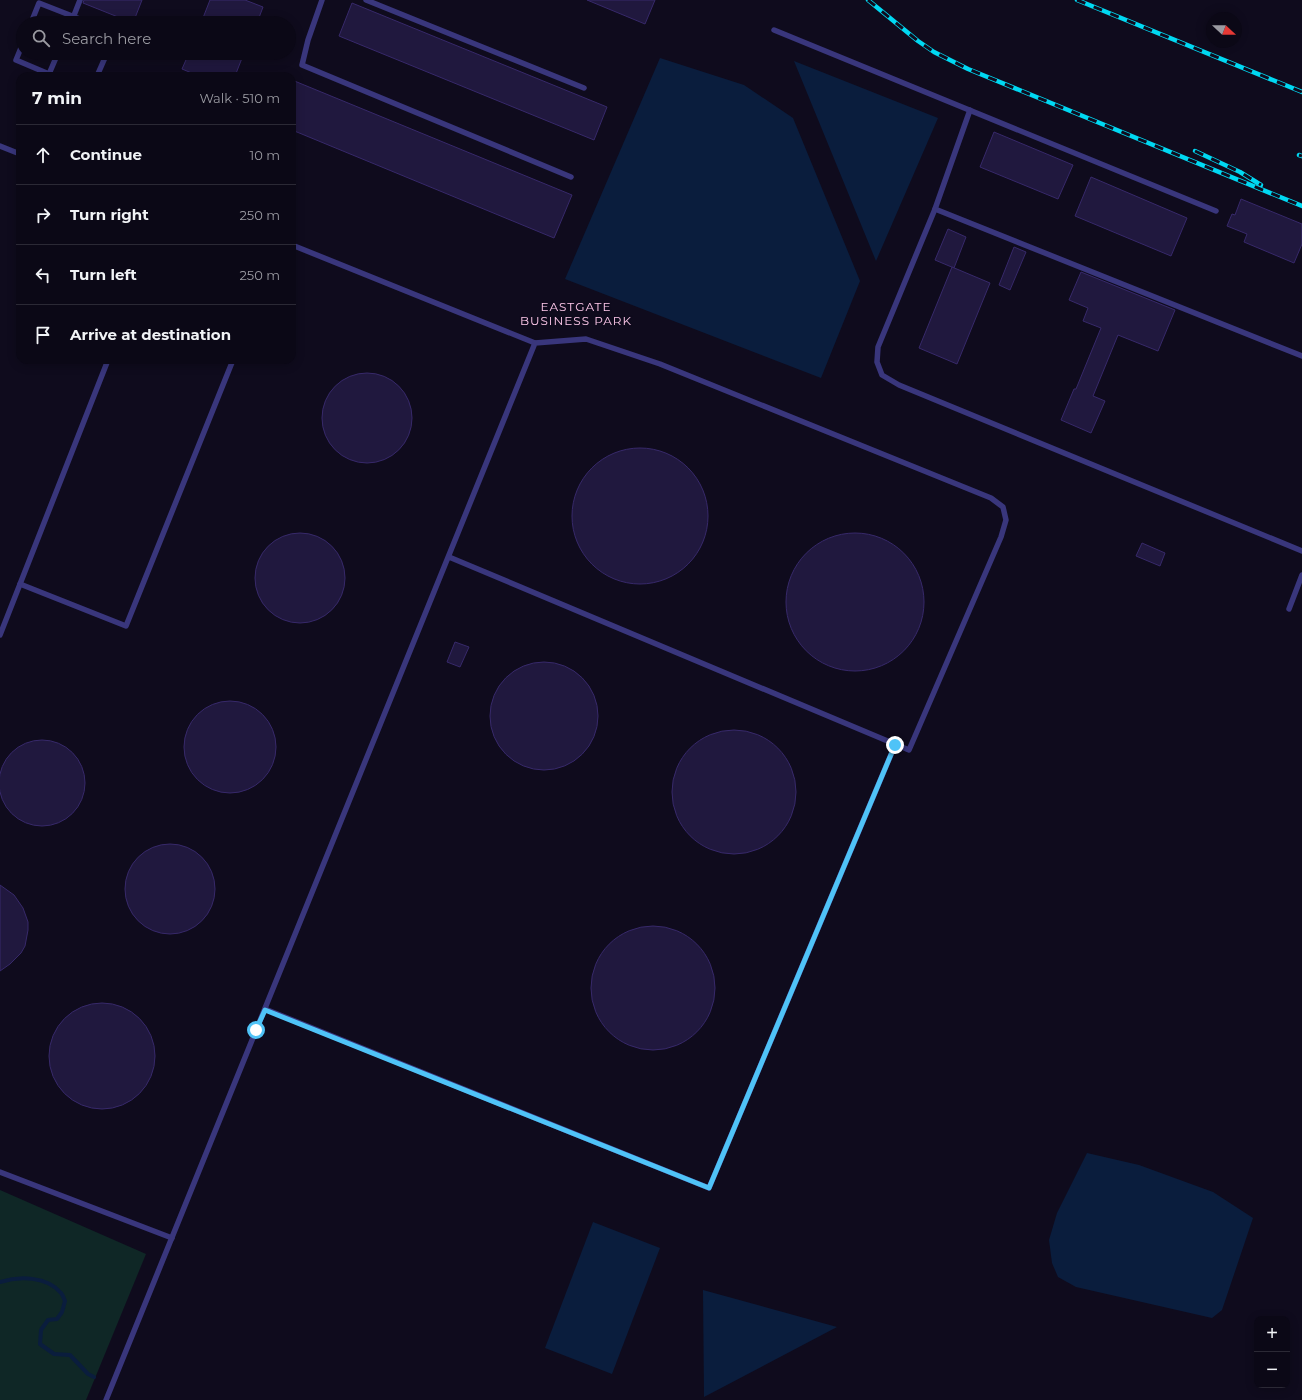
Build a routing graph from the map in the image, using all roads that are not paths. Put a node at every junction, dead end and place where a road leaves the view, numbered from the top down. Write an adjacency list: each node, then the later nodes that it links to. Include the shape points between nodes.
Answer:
1 (80, 0): 5 (lane)
2 (322, 0): 17 (lane, via 302,65)
3 (366, 0): 13 (lane)
4 (34, 16): 5 (lane, via 39,3)
5 (74, 16)
6 (774, 30): 14 (lane)
7 (16, 60): 10 (lane)
8 (55, 60): 11 (lane)
9 (104, 60): 12 (lane)
10 (44, 72)
11 (50, 72)
12 (99, 72)
13 (584, 88)
14 (970, 110): 18 (lane); 19 (lane)
15 (0, 146): 16 (lane)
16 (16, 152)
17 (571, 177)
18 (935, 209): 22 (lane); 25 (lane, via 878,347 877,362 882,375 899,385)
19 (1216, 211)
20 (296, 247): 21 (lane)
21 (535, 343): 26 (lane); 31 (lane, via 586,339 660,364 991,498 1003,507 1006,520 1001,537 909,750)
22 (1302, 356)
23 (106, 364): 28 (lane)
24 (231, 364): 28 (lane, via 126,626)
25 (1302, 551)
26 (449, 557): 31 (lane); 32 (lane)
27 (1302, 575): 29 (lane)
28 (20, 584): 30 (lane)
29 (1289, 609)
30 (0, 635)
31 (895, 745): 32 (lane, via 709,1188)
32 (265, 1010): 34 (lane)
33 (0, 1172): 34 (lane)
34 (172, 1238): 35 (lane)
35 (106, 1400)

